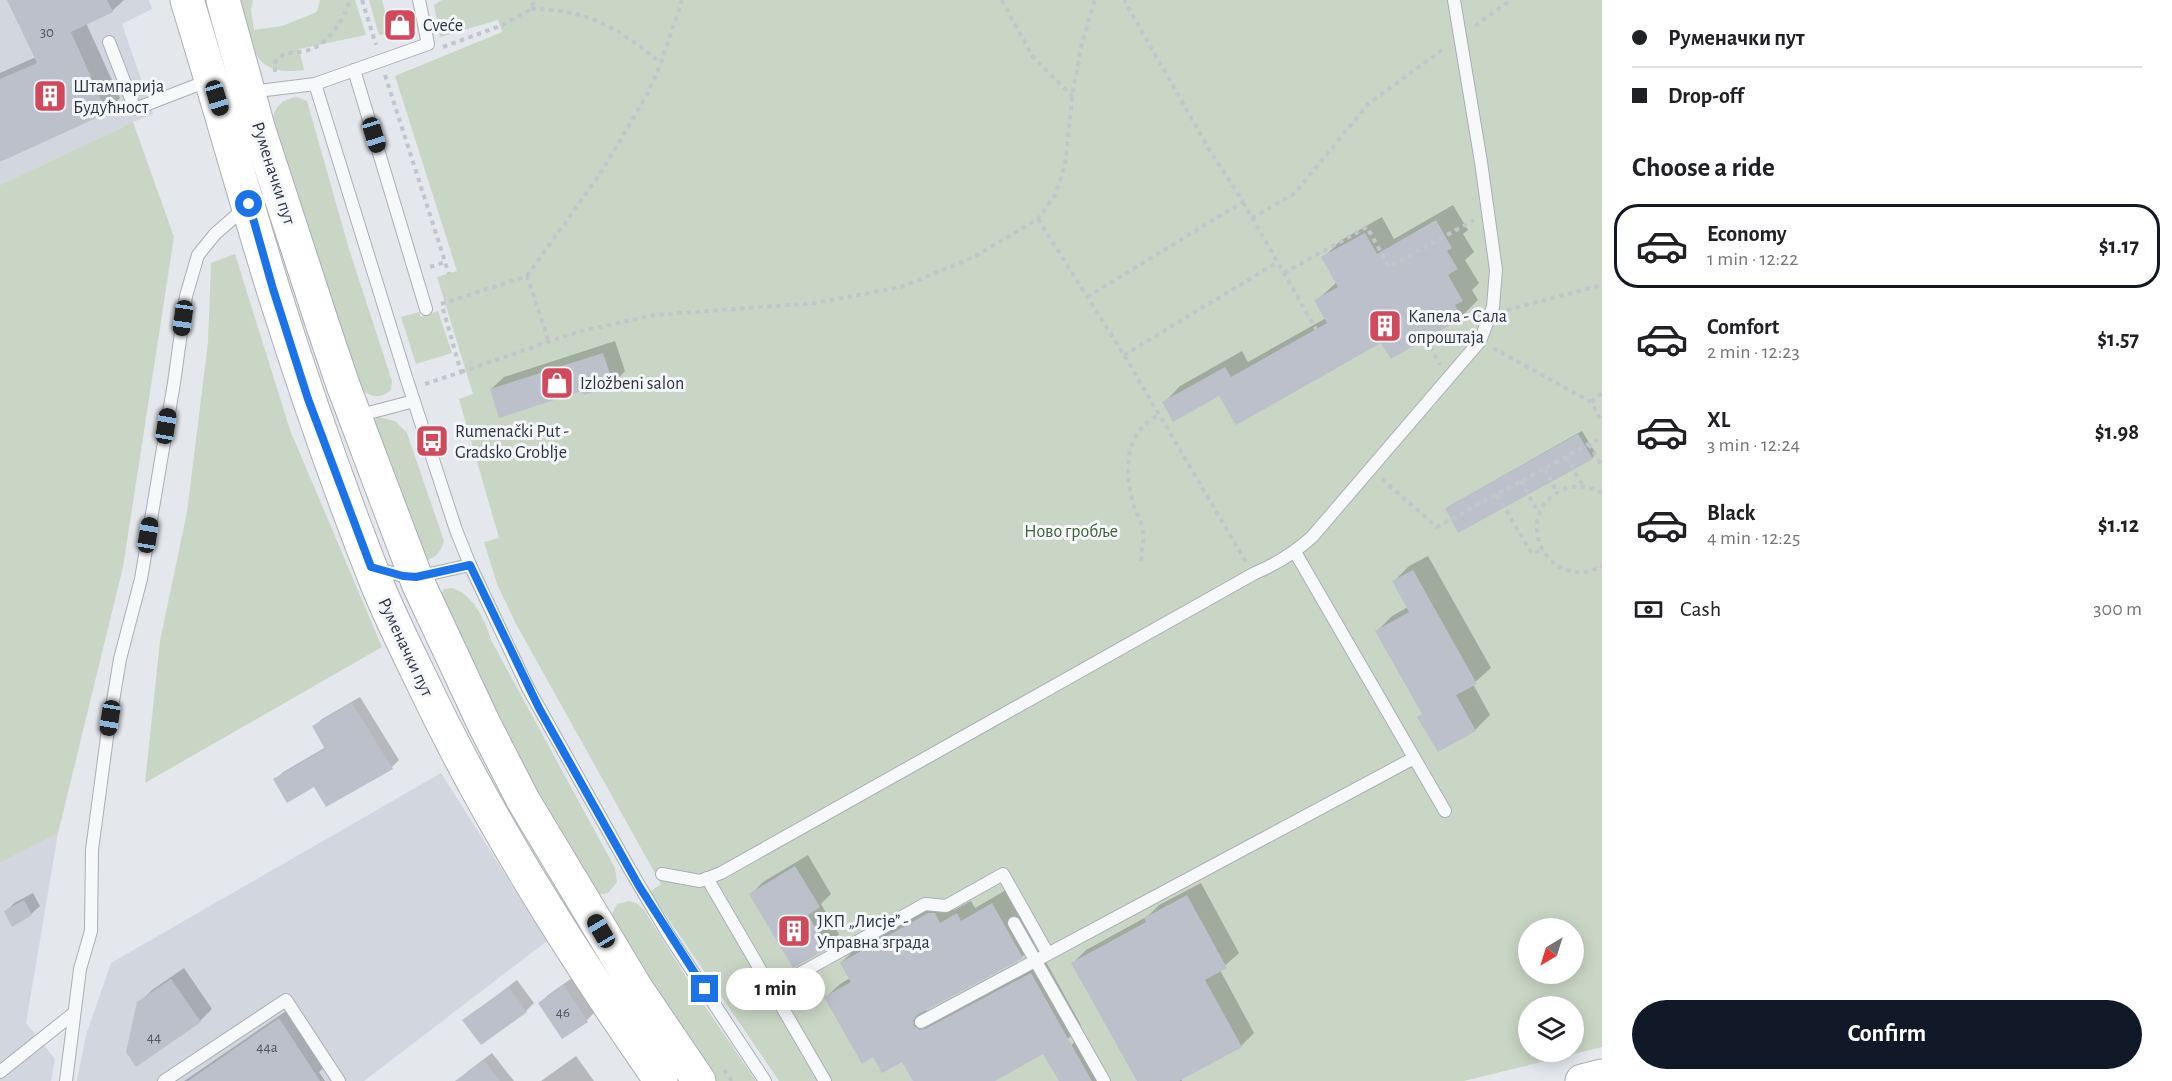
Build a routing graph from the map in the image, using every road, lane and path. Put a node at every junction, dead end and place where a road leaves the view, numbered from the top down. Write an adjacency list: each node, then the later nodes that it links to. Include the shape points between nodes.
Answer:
1 (187, 0): 20 (main road, Руменачки пут)
2 (224, 0): 20 (main road, Руменачки пут)
3 (362, 0): 16 (path)
4 (419, 0): 16 (lane, via 428,44)
5 (534, 0): 12 (path)
6 (682, 0): 17 (path)
7 (1002, 0): 21 (path, via 1032,56)
8 (1095, 0): 21 (path)
9 (1124, 0): 22 (path)
10 (1454, 0): 13 (lane)
11 (1511, 0): 13 (path)
12 (531, 9): 15 (path, via 500,26); 17 (path, via 588,16 629,37)
13 (1461, 36): 24 (lane); 25 (path, via 1368,104 1295,194)
14 (110, 42): 20 (lane, via 135,109)
15 (436, 50)
16 (381, 61): 18 (lane); 27 (path)
17 (661, 63): 32 (path, via 648,93 600,174)
18 (354, 70): 19 (lane); 37 (lane)
19 (315, 84): 20 (lane); 48 (lane)
20 (229, 92): 23 (main road, Руменачки пут); 51 (main road, Руменачки пут, via 284,208)
21 (1072, 97): 26 (path, via 1061,181)
22 (1243, 202): 25 (path); 35 (path)
23 (249, 204): 72 (main road, Руменачки пут, via 308,399); 83 (lane, via 198,255 186,296 141,579 120,659 107,737 92,850 91,931 80,969)
24 (1488, 212): 29 (path, via 1389,267 1367,227); 38 (lane, via 1496,270)
25 (1252, 218): 28 (path)
26 (1038, 219): 35 (path); 42 (path, via 972,258 901,287 815,303 656,315)
27 (445, 262): 30 (path); 31 (path, via 430,267)
28 (1278, 262): 29 (path); 43 (path)
29 (1284, 273): 39 (path)
30 (449, 274)
31 (433, 276)
32 (528, 276): 36 (path); 42 (path)
33 (1602, 285): 38 (path)
34 (438, 295): 36 (path)
35 (1087, 297): 43 (path)
36 (441, 304): 44 (path)
37 (426, 309)
38 (1491, 314): 41 (lane)
39 (1316, 329)
40 (1426, 339): 45 (path)
41 (1480, 341): 45 (lane); 49 (path)
42 (549, 342): 44 (path)
43 (1124, 355): 50 (path)
44 (461, 372): 47 (path, via 423,385)
45 (1448, 378): 59 (lane)
46 (1602, 393): 49 (path)
47 (427, 395)
48 (414, 401): 51 (lane); 70 (lane)
49 (1591, 402): 53 (path)
50 (1159, 415): 54 (path); 69 (path, via 1141,427 1130,447 1130,488 1143,528)
51 (355, 417): 74 (main road, Руменачки пут)
52 (1171, 419): 54 (path)
53 (1602, 421)
54 (1164, 423): 73 (path)
55 (1602, 437): 56 (path)
56 (1589, 444): 57 (path); 58 (path)
57 (1566, 457): 60 (path); 62 (path)
58 (1602, 466)
59 (1370, 468): 65 (path, via 1437,527); 68 (lane)
60 (1545, 468): 61 (path); 63 (path)
61 (1521, 481): 65 (path); 66 (path)
62 (1582, 486): 63 (path); 64 (path)
63 (1557, 493): 66 (path)
64 (1602, 493)
65 (1497, 495): 67 (path, via 1532,554)
66 (1539, 514): 67 (path, via 1537,534)
67 (1542, 550): 71 (path, via 1552,562 1568,571 1586,572)
68 (1295, 552): 73 (lane); 75 (lane)
69 (1141, 561)
70 (470, 565): 74 (lane); 92 (lane, via 528,688 629,868)
71 (1602, 566)
72 (371, 567): 74 (lane); 90 (main road, Руменачки пут, via 453,746 489,811 560,930)
73 (1253, 575): 78 (lane)
74 (416, 577): 91 (main road, Руменачки пут, via 523,800 636,988)
75 (1414, 758): 76 (lane); 80 (lane)
76 (1445, 811)
77 (662, 874): 78 (lane, via 700,881)
78 (707, 878): 82 (lane)
79 (1014, 923): 81 (lane)
80 (1048, 954): 81 (lane); 82 (lane, via 1003,874 946,906 925,904)
81 (1035, 961): 84 (lane); 94 (lane)
82 (772, 989): 93 (lane)
83 (74, 1013): 85 (lane); 87 (lane)
84 (921, 1022)
85 (0, 1072)
86 (1602, 1076): 95 (main road)
87 (66, 1081)
88 (164, 1081): 89 (lane, via 286,1000)
89 (339, 1081)
90 (661, 1081)
91 (699, 1081)
92 (765, 1081)
93 (825, 1081)
94 (1104, 1081)
95 (1582, 1081)

